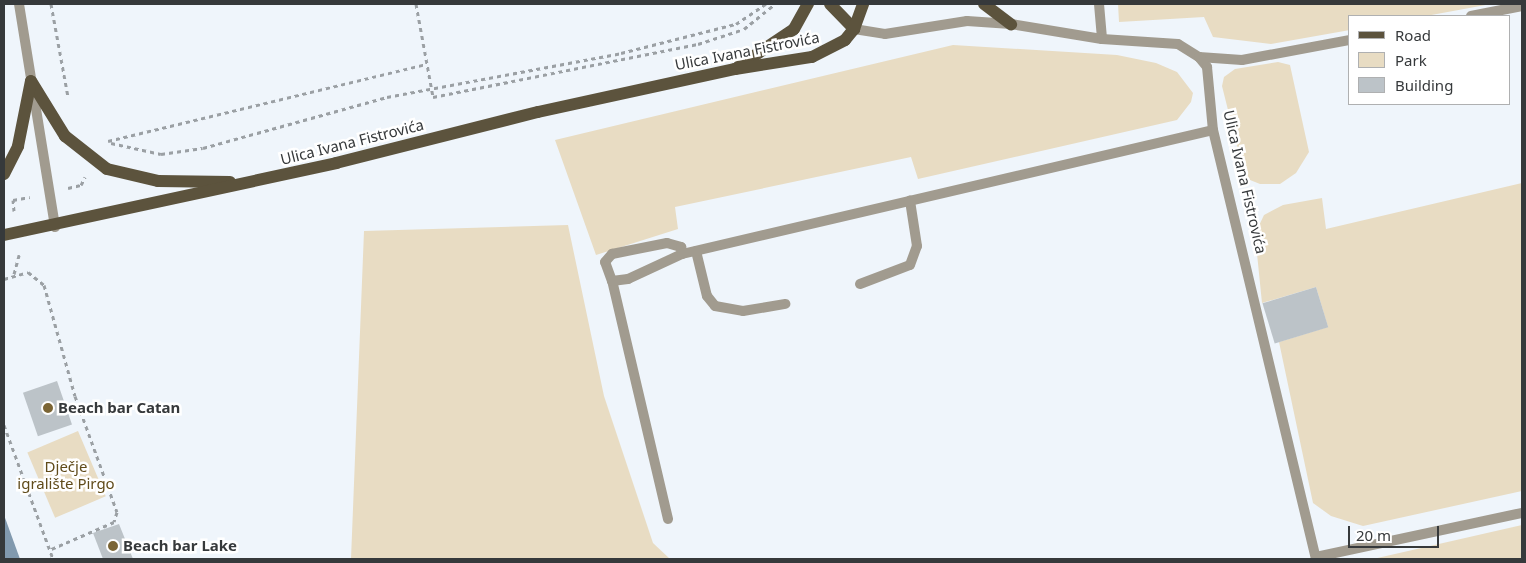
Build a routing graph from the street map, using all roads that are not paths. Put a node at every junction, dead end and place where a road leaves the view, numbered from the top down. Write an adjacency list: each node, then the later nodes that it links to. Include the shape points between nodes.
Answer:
1 (19, 4): 15 (street)
2 (808, 4): 14 (main road, via 794,29 781,42)
3 (830, 4): 10 (main road)
4 (863, 4): 10 (main road)
5 (984, 4): 9 (main road)
6 (1099, 4): 11 (street)
7 (1522, 6): 8 (street)
8 (1476, 15)
9 (1011, 24): 10 (street, via 967,21 885,34); 11 (street)
10 (854, 28): 14 (main road, Ulica Ivana Fistrovića, via 829,51)
11 (1102, 39): 13 (street, via 1178,44)
12 (1348, 40): 13 (street, via 1242,60)
13 (1199, 57): 16 (street, Ulica Ivana Fistrovića, via 1207,67)
14 (735, 69): 18 (main road, Ulica Ivana Fistrovića)
15 (31, 81): 17 (main road, via 18,146); 18 (main road, via 65,136 107,169 158,180); 20 (street)
16 (1213, 130): 19 (street); 29 (street, Ulica Ivana Fistrovića)
17 (4, 174)
18 (250, 183): 20 (main road, Ulica Ivana Fistrovića)
19 (910, 201): 22 (street); 25 (street, via 916,246 910,265)
20 (55, 227): 21 (main road, Ulica Ivana Fistrovića)
21 (4, 235)
22 (696, 251): 23 (street); 26 (street, via 707,296 715,306 743,311)
23 (682, 254): 24 (street, via 628,279); 24 (street, via 681,248 667,243 612,254 605,262)
24 (612, 281): 28 (street)
25 (860, 284)
26 (784, 304)
27 (1522, 513): 29 (street)
28 (668, 519)
29 (1316, 558)

